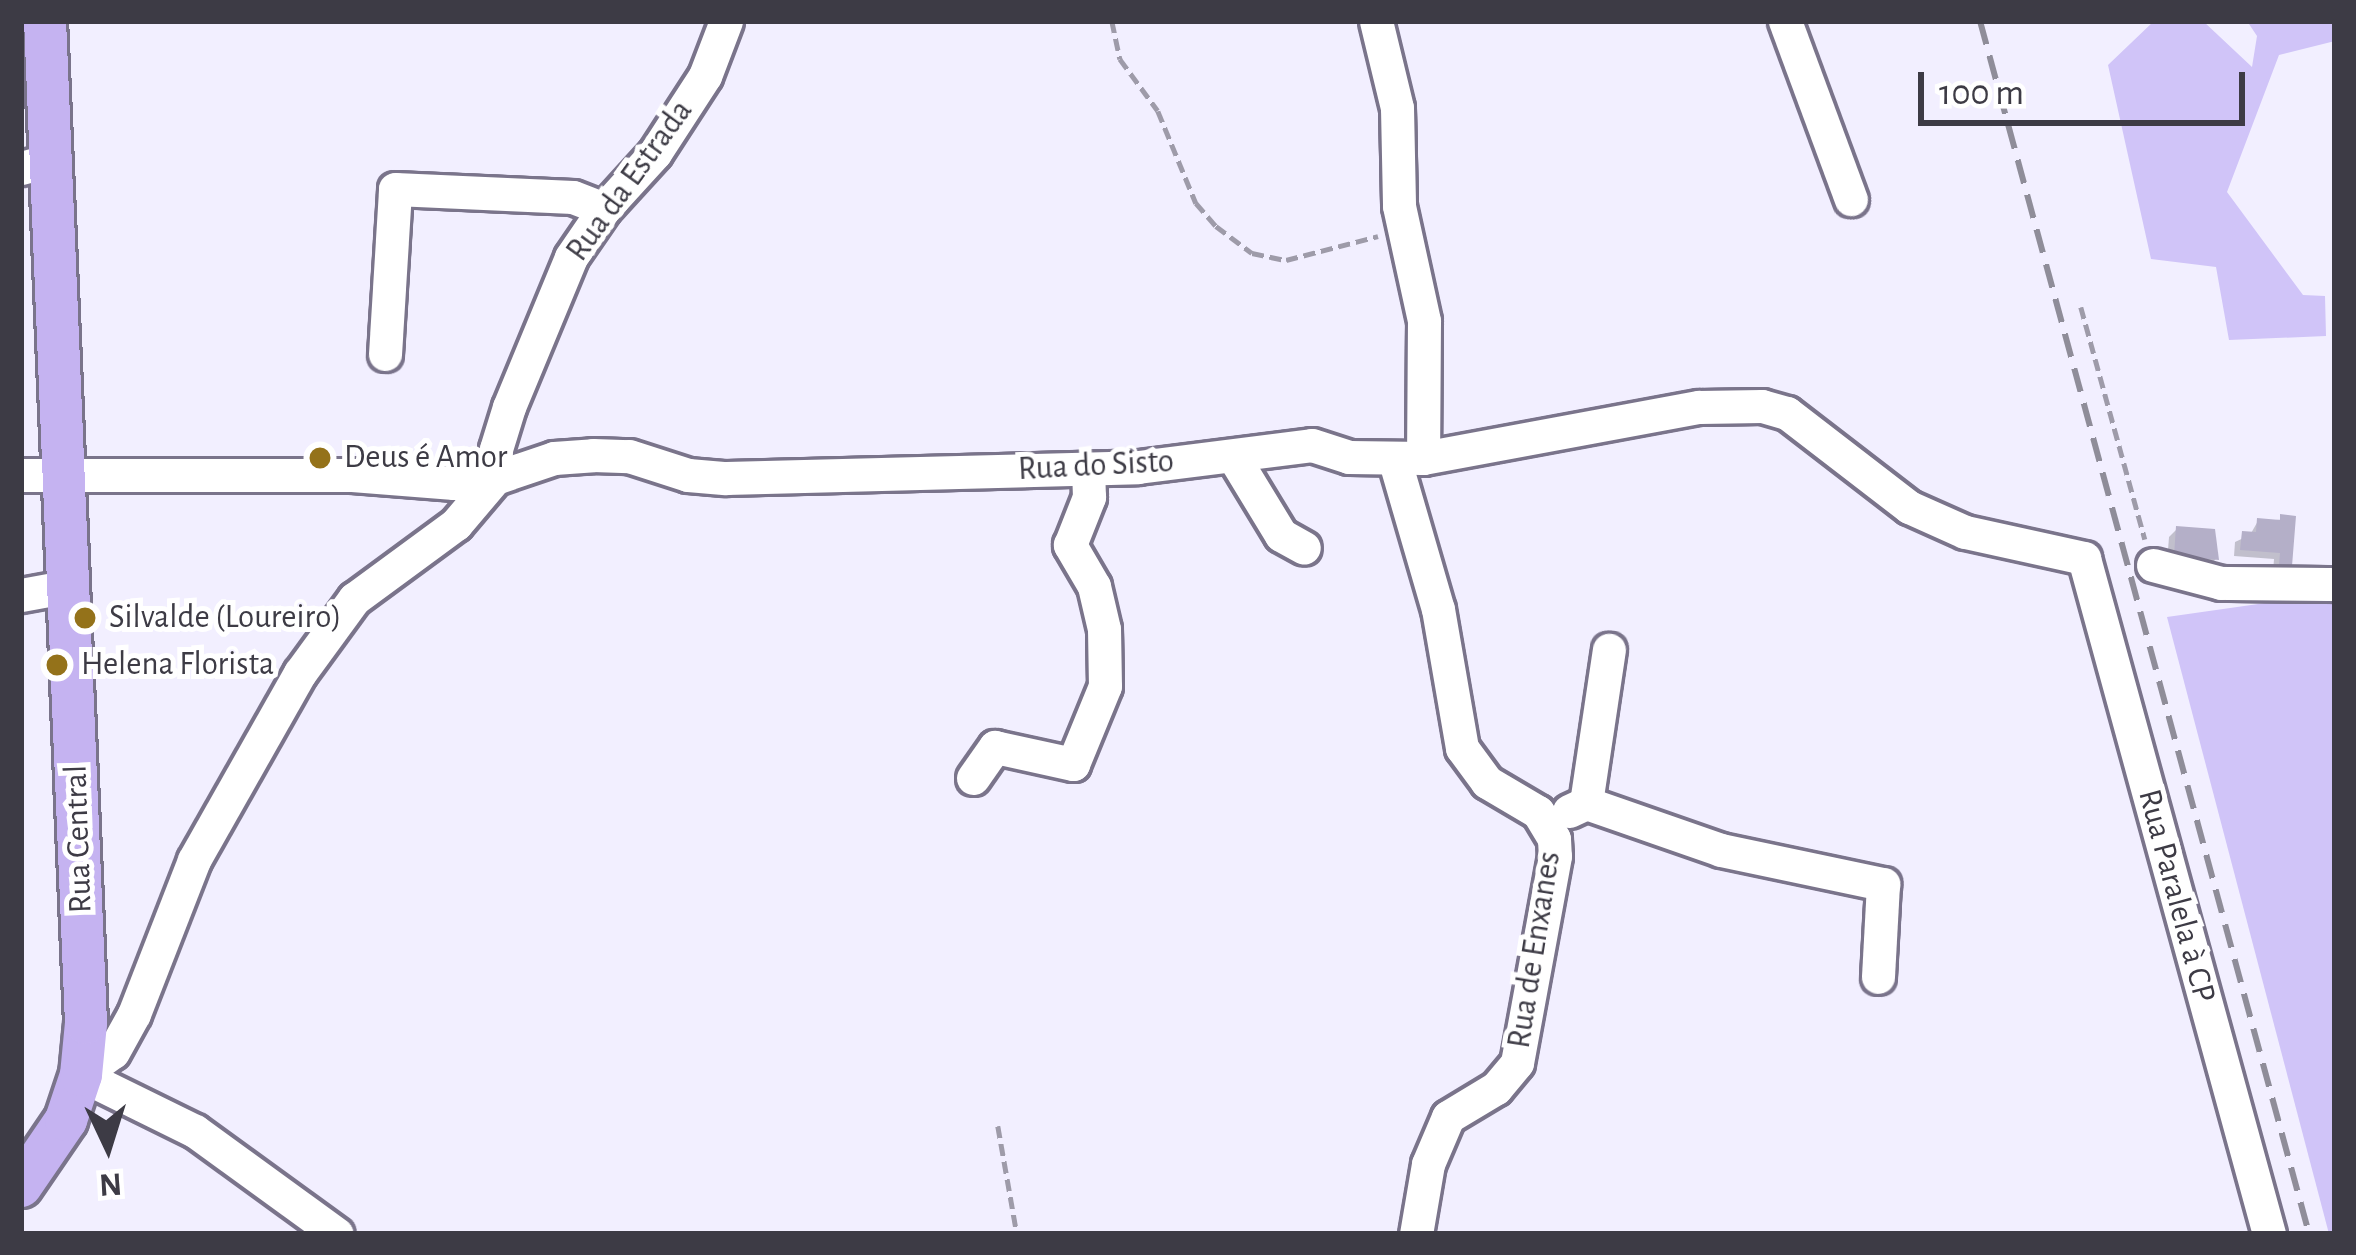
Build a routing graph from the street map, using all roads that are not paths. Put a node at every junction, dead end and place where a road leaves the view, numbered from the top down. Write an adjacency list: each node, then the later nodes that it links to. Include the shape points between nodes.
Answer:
1 (45, 21): 5 (main road, Rua Central)
2 (726, 21): 7 (street, Rua da Estrada, via 705,76 655,153)
3 (1376, 21): 10 (street, Rua de Enxanes, via 1397,108 1395,175 1424,321)
4 (1785, 21): 6 (street)
5 (36, 164): 13 (main road, Rua Central)
6 (1851, 199)
7 (604, 209): 8 (street, via 573,197 395,190); 14 (street, Rua da Estrada, via 537,329 496,449)
8 (385, 354)
9 (1233, 456): 10 (street, Rua do Sisto, via 1312,445 1349,457); 11 (street, Rua do Sisto); 15 (street, via 1282,535)
10 (1408, 458): 16 (street, Rua do Sisto, via 1677,410 1762,406 1815,430 1910,507 1965,532); 24 (street, Rua de Enxanes, via 1462,748 1487,782)
11 (1088, 469): 14 (street, Rua do Sisto, via 726,478 593,455); 22 (street, via 1089,497 1070,545 1094,586 1105,686 1072,764 995,747)
12 (21, 475): 13 (street, Rua do Sisto)
13 (66, 476): 14 (street, Rua do Sisto); 19 (main road, Rua Central)
14 (495, 478): 26 (street, via 456,524 354,599 300,673 194,860 113,1052)
15 (1304, 548)
16 (2084, 558): 30 (street, Rua Paralela à CP)
17 (2152, 565): 18 (street, via 2221,583)
18 (2335, 584)
19 (70, 586): 20 (street); 26 (main road, Rua Central, via 86,1023)
20 (21, 595)
21 (1609, 650): 23 (street)
22 (973, 778)
23 (1586, 803): 24 (street); 25 (street, via 1720,850 1883,884)
24 (1546, 822): 29 (street, Rua de Enxanes, via 1555,856 1517,1063 1496,1088 1448,1118 1428,1164)
25 (1878, 977)
26 (81, 1075): 27 (main road, Rua Central, via 66,1120); 28 (street, via 194,1131)
27 (21, 1186)
28 (337, 1234)
29 (1416, 1234)
30 (2269, 1234)

